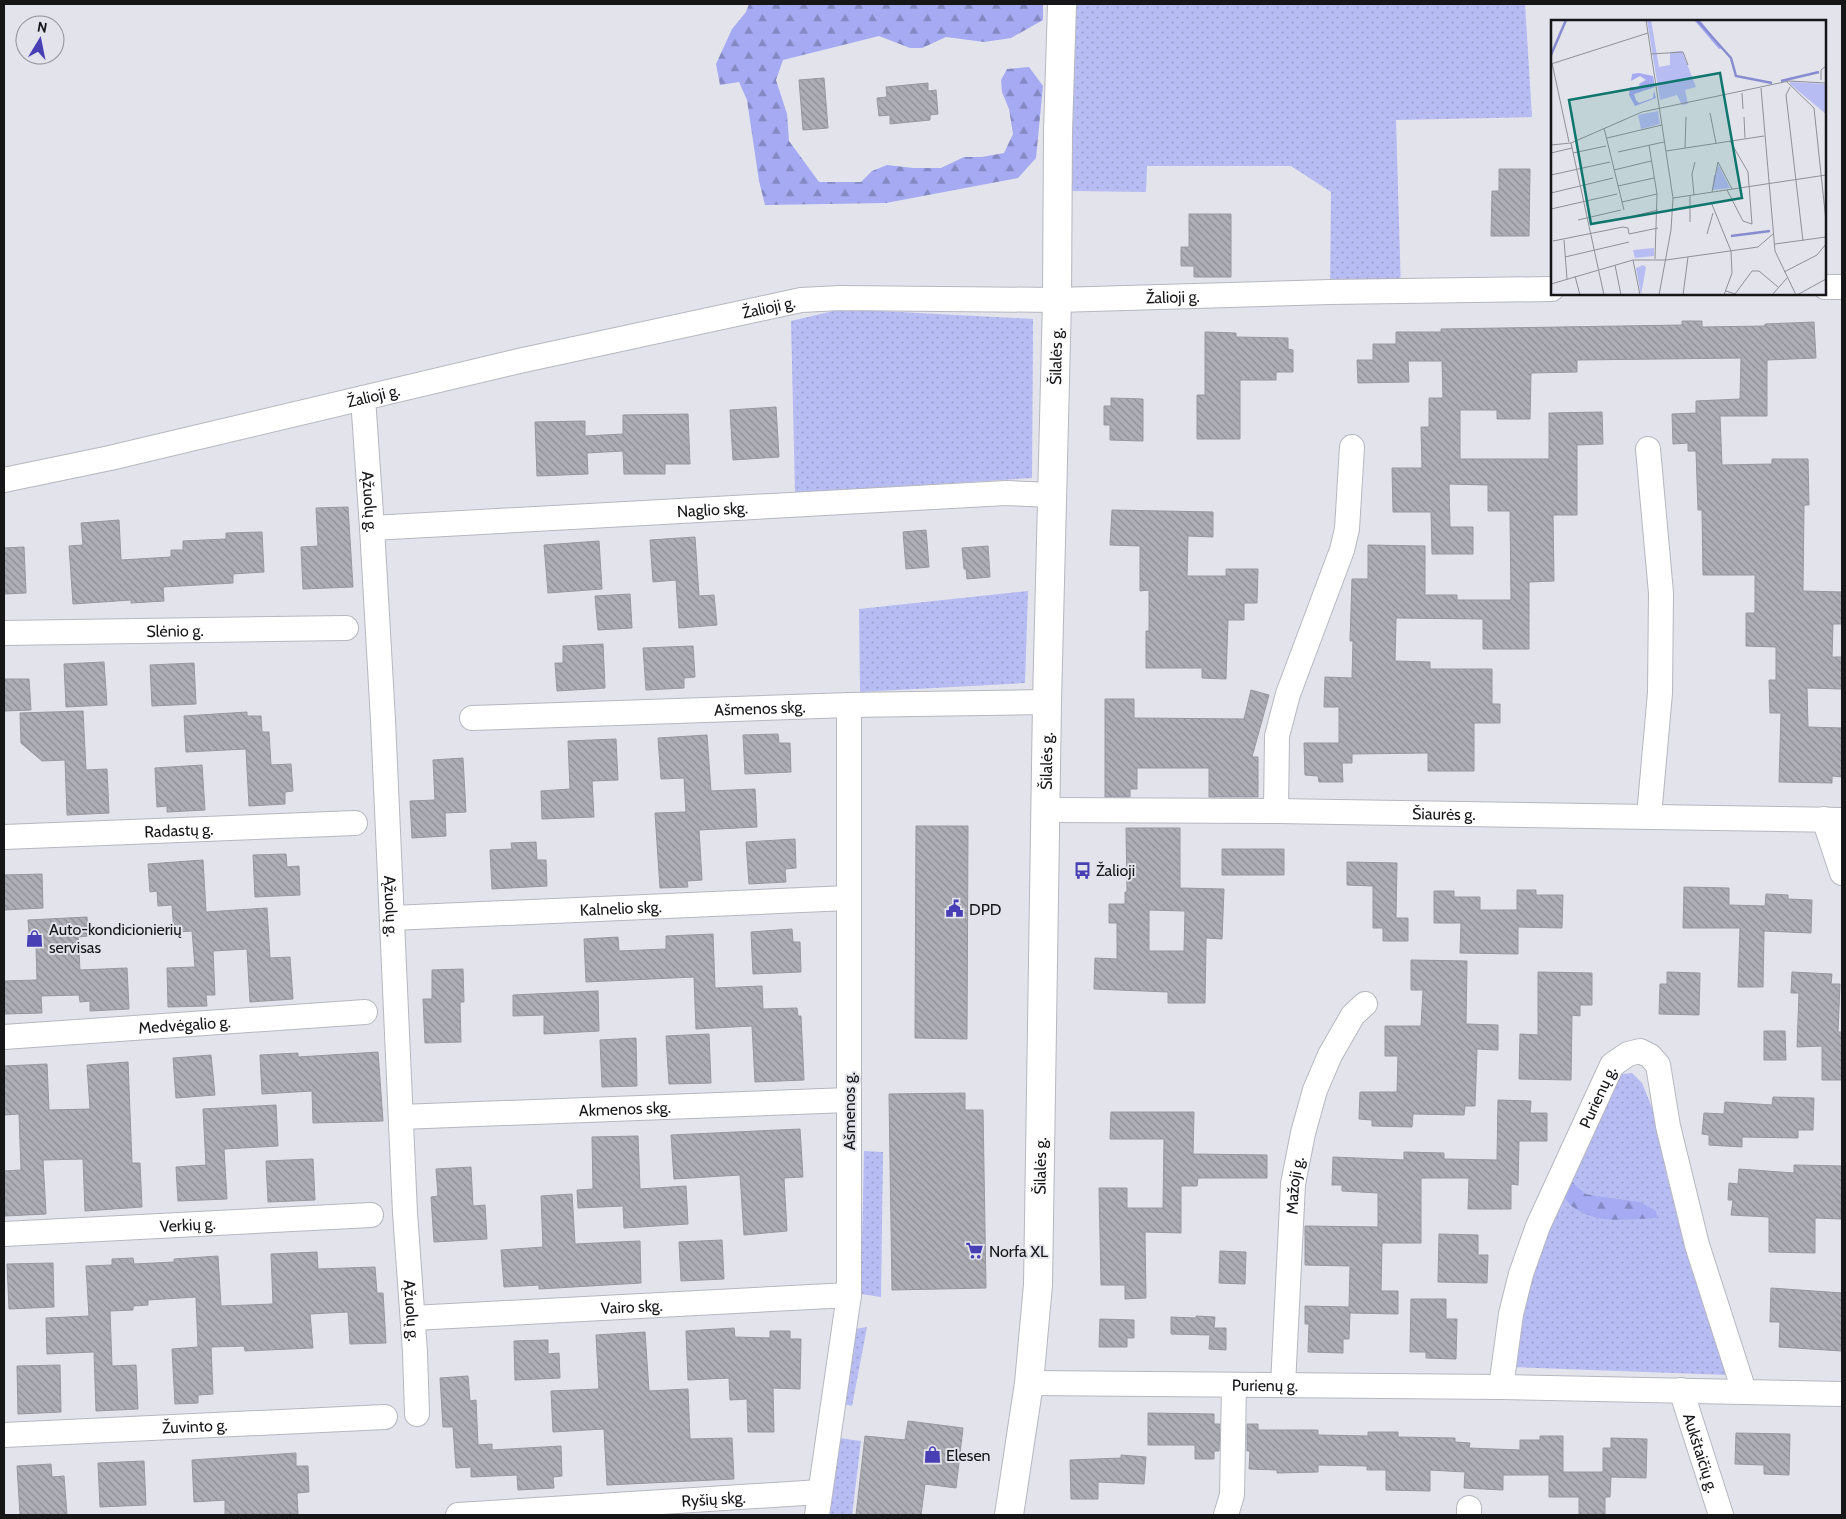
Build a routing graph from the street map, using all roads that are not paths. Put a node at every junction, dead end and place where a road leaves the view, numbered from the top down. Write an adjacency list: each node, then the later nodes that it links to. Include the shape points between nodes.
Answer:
1 (1062, 4): 5 (main road, Šilalės g.)
2 (1842, 287): 3 (street)
3 (1826, 288)
4 (1551, 290): 5 (street, Žalioji g.)
5 (1057, 300): 6 (street, Žalioji g., via 801,300); 10 (main road, Šilalės g.)
6 (363, 398): 9 (street, Žalioji g., via 110,458); 11 (street, Ąžuolų g.)
7 (1352, 447): 18 (street, via 1347,528 1342,550 1288,694 1277,736)
8 (1648, 448): 19 (street, via 1661,593 1660,693)
9 (7, 477)
10 (1052, 495): 11 (street, Naglio skg., via 1006,493); 14 (main road, Šilalės g.)
11 (372, 528): 25 (street, Ąžuolų g.)
12 (346, 628): 13 (street, Slėnio g.)
13 (4, 634)
14 (1047, 702): 15 (street, Ašmenos skg.); 17 (main road, Šilalės g.)
15 (850, 705): 16 (street, Ašmenos skg.); 24 (street, Ašmenos g.)
16 (472, 718)
17 (1045, 810): 18 (street, Šiaurės g.); 35 (main road, Šilalės g., via 1038,1284)
18 (1276, 811): 19 (street, Šiaurės g.)
19 (1649, 816): 20 (street, Šiaurės g.)
20 (1833, 820): 23 (street)
21 (355, 823): 22 (street, Radastų g.)
22 (4, 837)
23 (1842, 873)
24 (848, 898): 25 (street, Kalnelio skg.); 29 (street, Ašmenos g.)
25 (392, 918): 30 (street, Ąžuolų g.)
26 (1365, 1004): 37 (street, Mažoji g., via 1352,1015 1330,1055 1315,1090 1303,1133 1293,1184)
27 (365, 1012): 28 (street, Medvėgalio g.)
28 (4, 1037)
29 (849, 1100): 30 (street, Akmenos skg.); 33 (street, Ašmenos g.)
30 (401, 1117): 34 (street, Ąžuolų g.)
31 (372, 1215): 32 (street, Verkių g.)
32 (4, 1234)
33 (849, 1295): 34 (street, Vairo skg.); 45 (street, Ašmenos g.)
34 (413, 1318): 42 (street, Ąžuolų g.)
35 (1029, 1383): 36 (street, Purienų g.); 48 (main road, Šilalės g.)
36 (1234, 1385): 37 (street, Purienų g.); 49 (street, via 1232,1495)
37 (1283, 1385): 38 (street, Purienų g.)
38 (1501, 1387): 39 (street, Purienų g.); 40 (street, Purienų g., via 1511,1314 1538,1226 1612,1064 1640,1051 1658,1065 1668,1126 1697,1245)
39 (1681, 1390): 40 (street, Purienų g.); 50 (street, Aukštaičių g.)
40 (1744, 1391): 41 (street, Purienų g.)
41 (1842, 1394)
42 (417, 1414)
43 (386, 1417): 44 (street, Žuvinto g.)
44 (4, 1435)
45 (820, 1492): 46 (street, Ryšių skg.); 47 (street, Ašmenos g.)
46 (458, 1515)
47 (817, 1515)
48 (1009, 1515)
49 (1226, 1515)
50 (1722, 1515)

